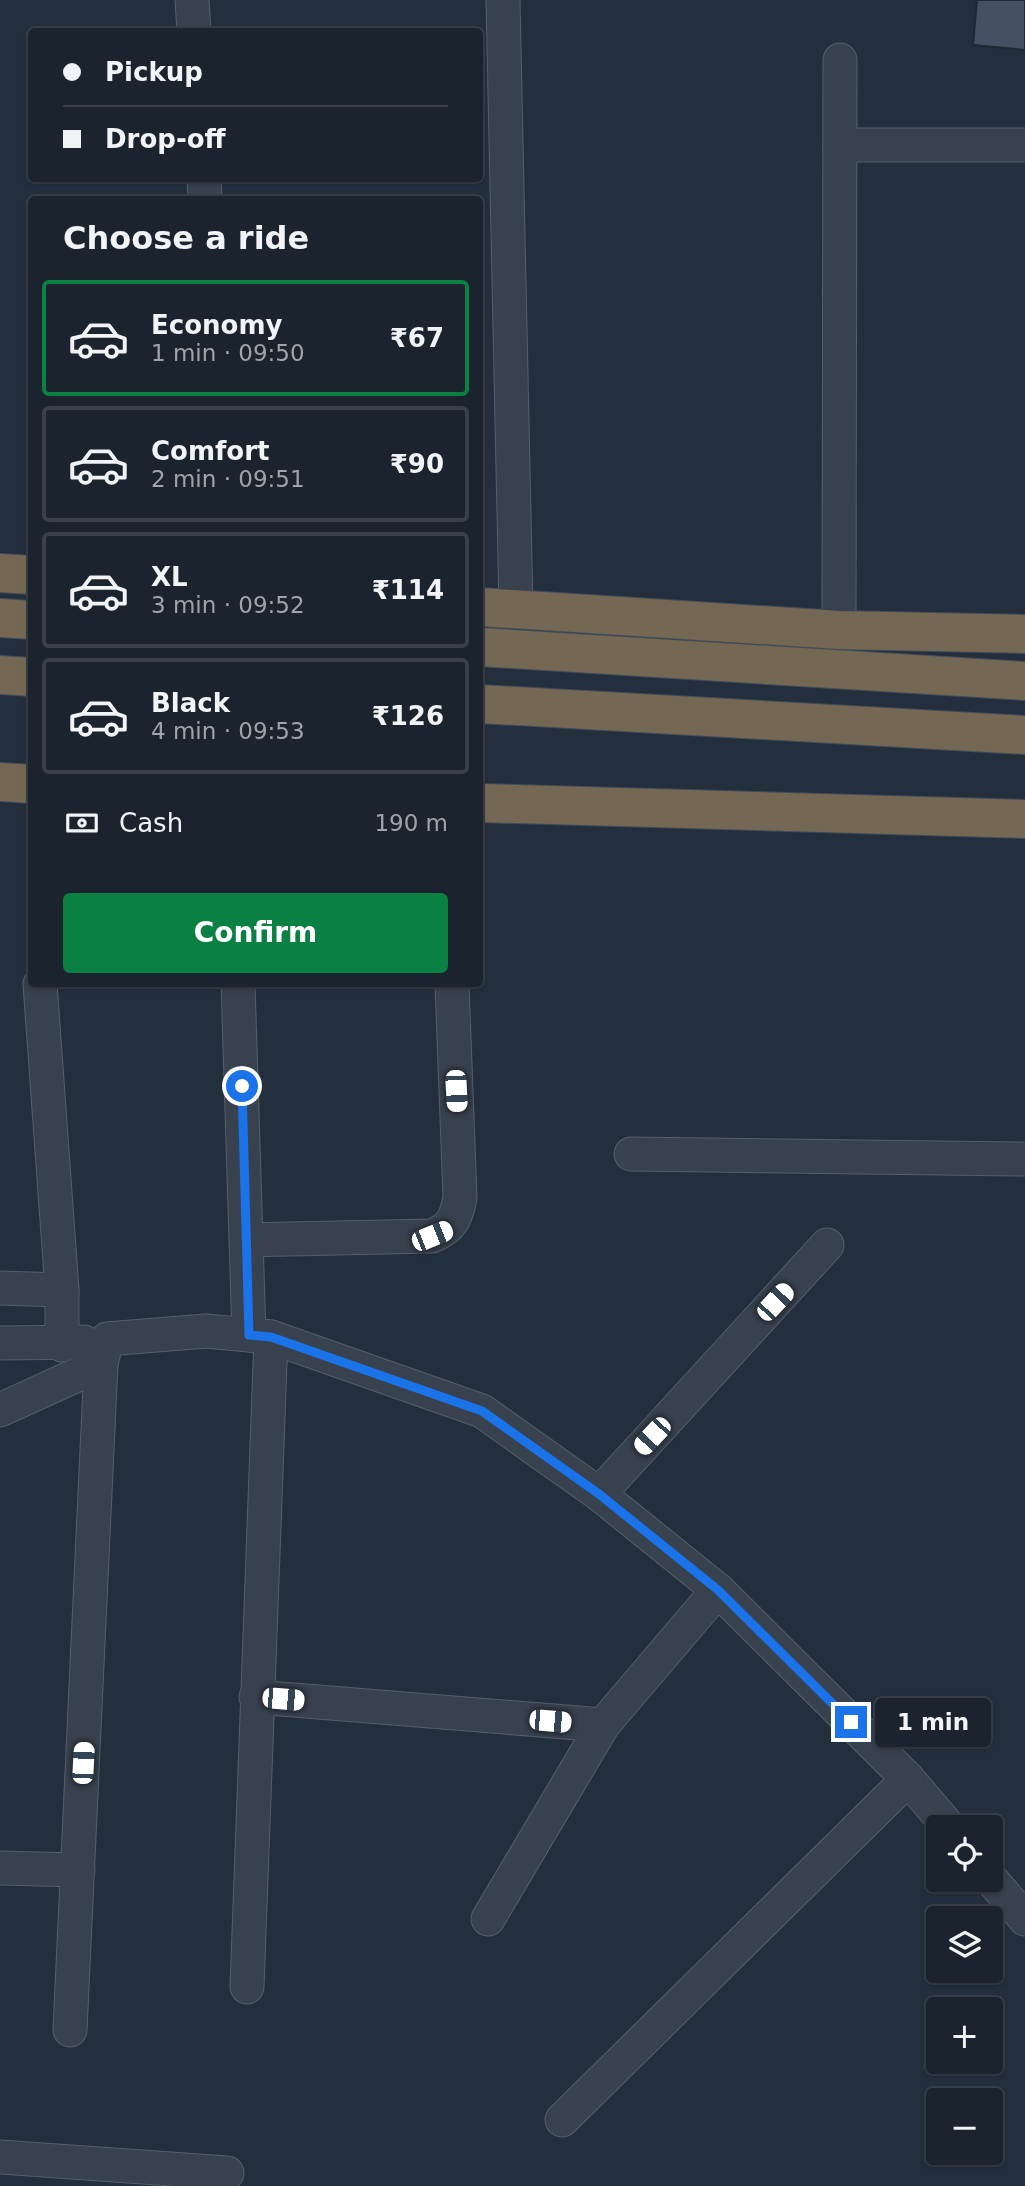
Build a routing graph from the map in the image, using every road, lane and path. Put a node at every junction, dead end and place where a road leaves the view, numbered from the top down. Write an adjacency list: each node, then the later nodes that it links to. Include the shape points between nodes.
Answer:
1 (192, 0): 3 (street)
2 (503, 0): 9 (street)
3 (194, 28)
4 (840, 60): 5 (street)
5 (840, 145): 6 (street); 12 (street)
6 (1025, 145)
7 (0, 573): 8 (highway)
8 (28, 575)
9 (498, 608): 12 (highway)
10 (0, 618): 11 (highway)
11 (28, 620)
12 (839, 630): 13 (highway)
13 (1025, 634)
14 (483, 648): 17 (highway)
15 (0, 675): 16 (highway)
16 (28, 677)
17 (1025, 681)
18 (483, 704): 19 (highway)
19 (1025, 735)
20 (0, 782): 21 (highway)
21 (28, 784)
22 (483, 803): 23 (highway)
23 (1025, 819)
24 (40, 987): 32 (street)
25 (238, 987): 29 (street)
26 (452, 987): 29 (street, via 460,1198 447,1230 432,1236)
27 (631, 1154): 28 (street)
28 (1025, 1159)
29 (247, 1241): 33 (street)
30 (827, 1244): 38 (street)
31 (0, 1288): 32 (street)
32 (61, 1290): 35 (street)
33 (260, 1336): 36 (street, via 206,1332); 38 (street, via 482,1411); 40 (street)
34 (0, 1343): 35 (street)
35 (62, 1345): 36 (street)
36 (104, 1351): 37 (street); 45 (street)
37 (0, 1410)
38 (599, 1494): 39 (street)
39 (718, 1590): 41 (street); 42 (street)
40 (256, 1697): 41 (street); 49 (street)
41 (603, 1725): 47 (street)
42 (908, 1779): 43 (street); 51 (street)
43 (938, 1815)
44 (0, 1868): 45 (street)
45 (78, 1870): 50 (street)
46 (1002, 1892): 48 (street)
47 (488, 1919)
48 (1025, 1919)
49 (247, 1987)
50 (71, 2030)
51 (562, 2120)
52 (7, 2167): 53 (street)
53 (228, 2172)

